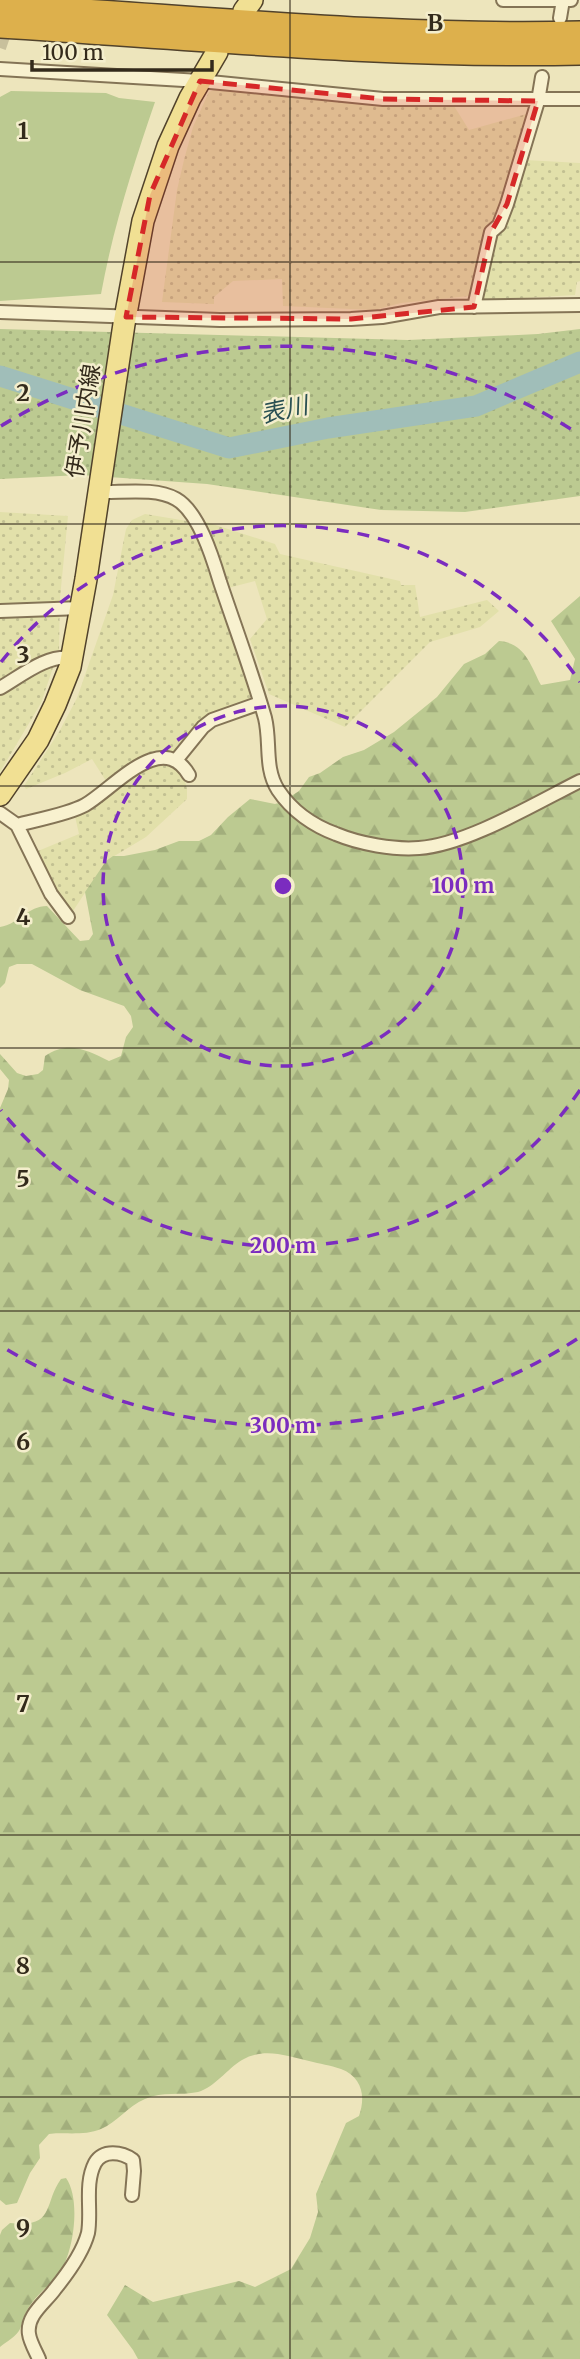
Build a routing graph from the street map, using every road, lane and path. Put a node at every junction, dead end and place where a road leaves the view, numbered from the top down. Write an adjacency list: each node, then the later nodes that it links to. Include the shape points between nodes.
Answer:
1 (503, 0): 2 (street)
2 (566, 0): 4 (street)
3 (0, 6): 6 (highway, via 370,30)
4 (560, 18)
5 (0, 26): 8 (highway, via 370,51)
6 (580, 33)
7 (218, 52): 11 (main road, 伊予川内線)
8 (580, 53)
9 (0, 69): 11 (street)
10 (542, 77): 13 (street)
11 (200, 81): 13 (street, via 383,99); 17 (main road, 伊予川内線, via 150,195)
12 (580, 99): 13 (street)
13 (538, 101): 15 (street, via 507,204 491,232)
14 (580, 305): 15 (street)
15 (474, 307): 17 (street, via 351,319)
16 (0, 312): 17 (street)
17 (125, 320): 18 (main road, 伊予川内線)
18 (99, 488): 19 (main road, 伊予川内線); 23 (street, via 160,494 185,507 210,552)
19 (81, 608): 20 (street); 21 (main road, 伊予川内線)
20 (0, 611)
21 (72, 658): 22 (street, via 62,656 41,664); 27 (main road, 伊予川内線, via 38,740)
22 (0, 688)
23 (260, 703): 24 (street, via 212,720); 26 (street, via 278,789 320,828 350,840 433,846 469,835)
24 (177, 759): 25 (street); 29 (street, via 156,759 129,770 83,806)
25 (189, 775)
26 (580, 781)
27 (0, 795)
28 (0, 813): 29 (street)
29 (17, 825): 30 (street, via 51,894)
30 (68, 917)
31 (132, 2196): 32 (street, via 133,2160 117,2153 104,2155 96,2162 90,2182 88,2232 82,2247 30,2323 29,2334)
32 (39, 2359)

